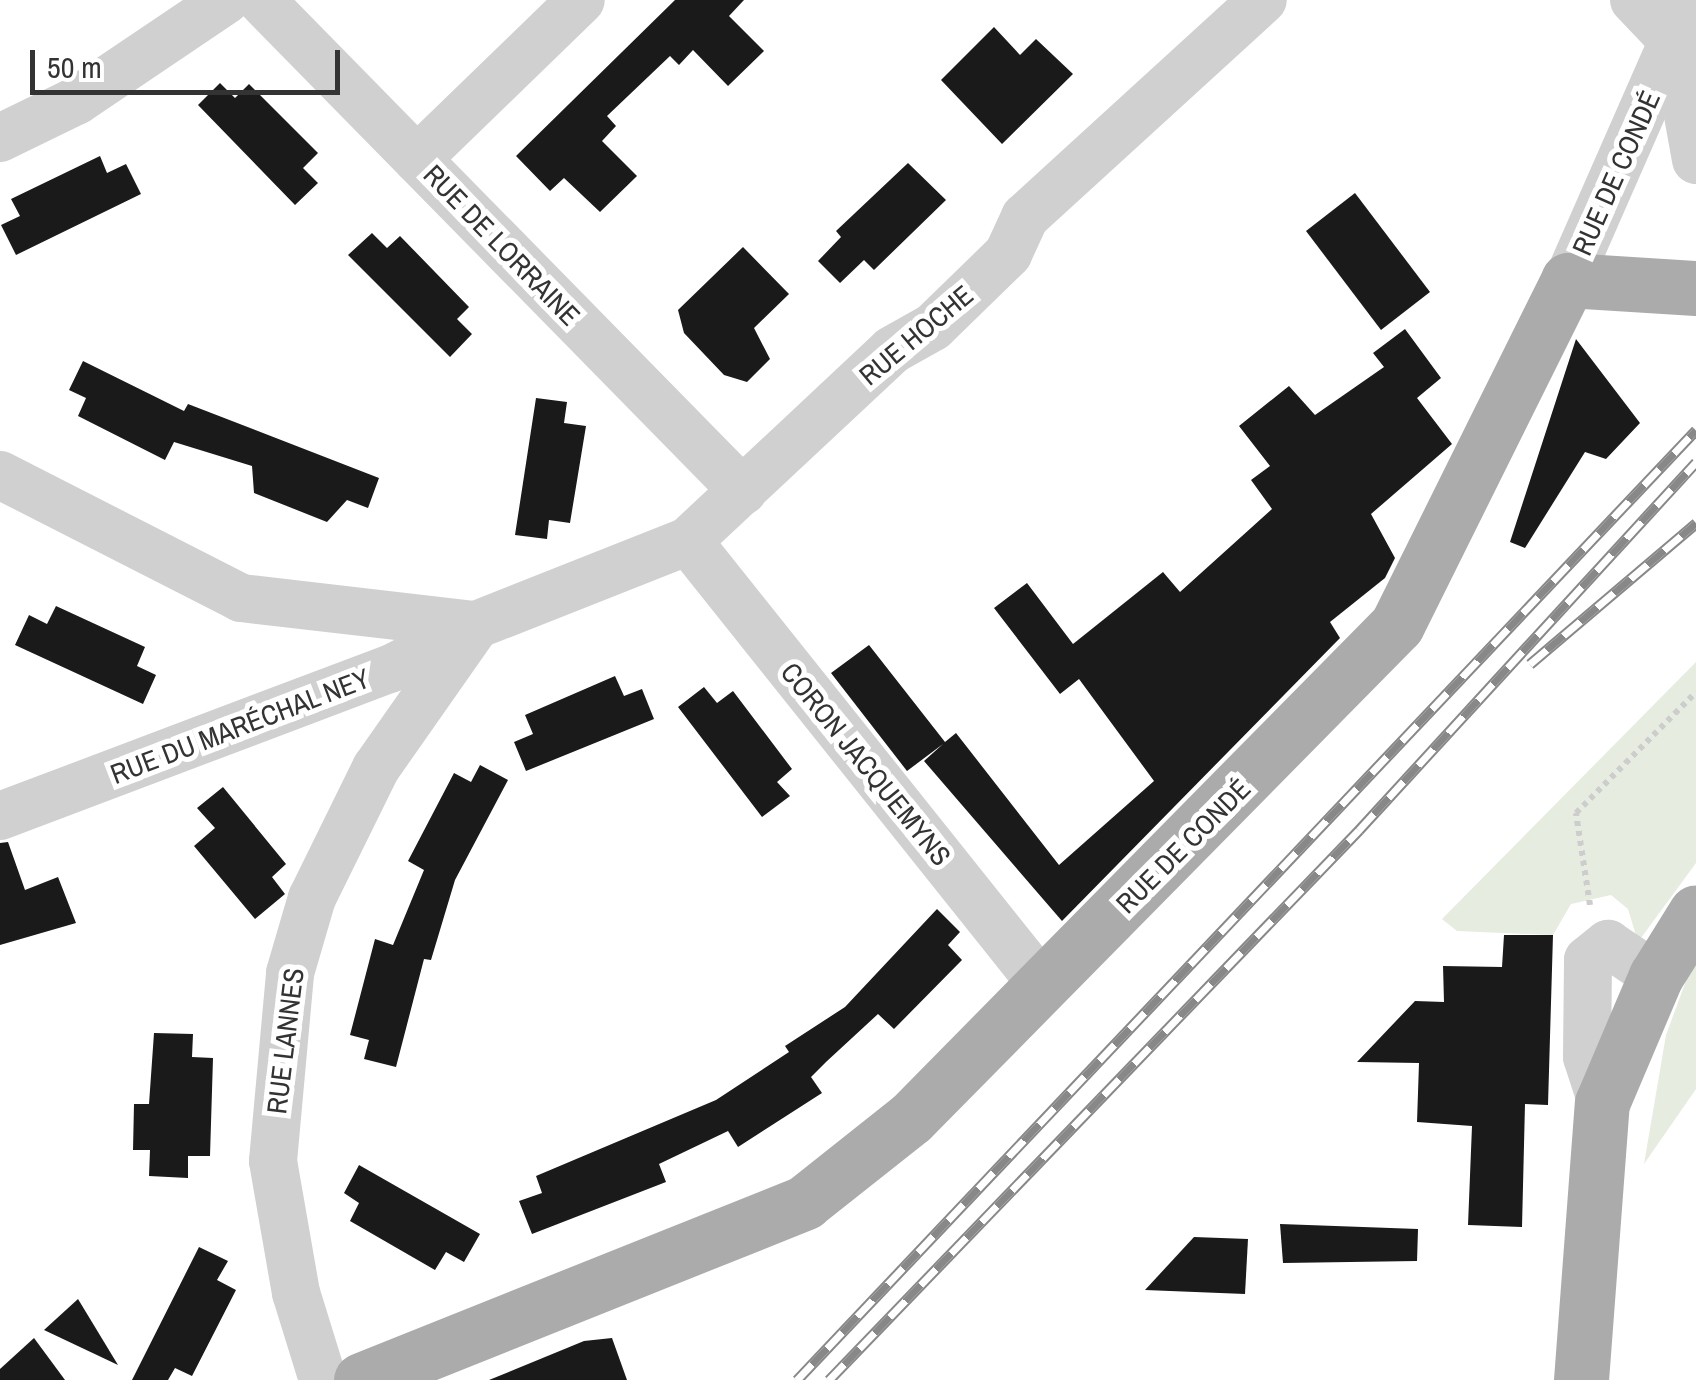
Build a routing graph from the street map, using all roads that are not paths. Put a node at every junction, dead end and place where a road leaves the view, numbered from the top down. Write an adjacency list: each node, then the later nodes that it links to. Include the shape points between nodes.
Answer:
1 (226, 0): 7 (street, via 76,101)
2 (261, 0): 8 (street, RUE DE LORRAINE)
3 (580, 0): 8 (street)
4 (1263, 0): 13 (street, RUE HOCHE, via 1024,217 1008,254 933,327 892,350)
5 (1634, 0): 6 (street)
6 (1687, 28): 9 (street); 10 (street, RUE DE CONDÉ)
7 (0, 138)
8 (418, 160): 13 (street, RUE DE LORRAINE)
9 (1696, 160)
10 (1568, 280): 11 (main road); 19 (main road, RUE DE CONDÉ, via 1397,625)
11 (1696, 288)
12 (0, 474): 15 (street, via 241,598)
13 (743, 490): 14 (street, RUE HOCHE)
14 (688, 542): 15 (street, RUE DU MARÉCHAL NEY); 19 (street, CORON JACQUEMYNS)
15 (476, 625): 16 (street, RUE DU MARÉCHAL NEY, via 390,669); 21 (street, RUE LANNES, via 376,768 312,898 290,973 273,1162 296,1294)
16 (0, 816)
17 (1696, 912): 18 (main road)
18 (1656, 976): 20 (main road); 20 (street, via 1608,944 1596,946 1587,1057)
19 (1044, 986): 22 (main road, RUE DE CONDÉ, via 911,1118 805,1202)
20 (1602, 1103): 23 (main road)
21 (323, 1380)
22 (360, 1380)
23 (1581, 1380)

